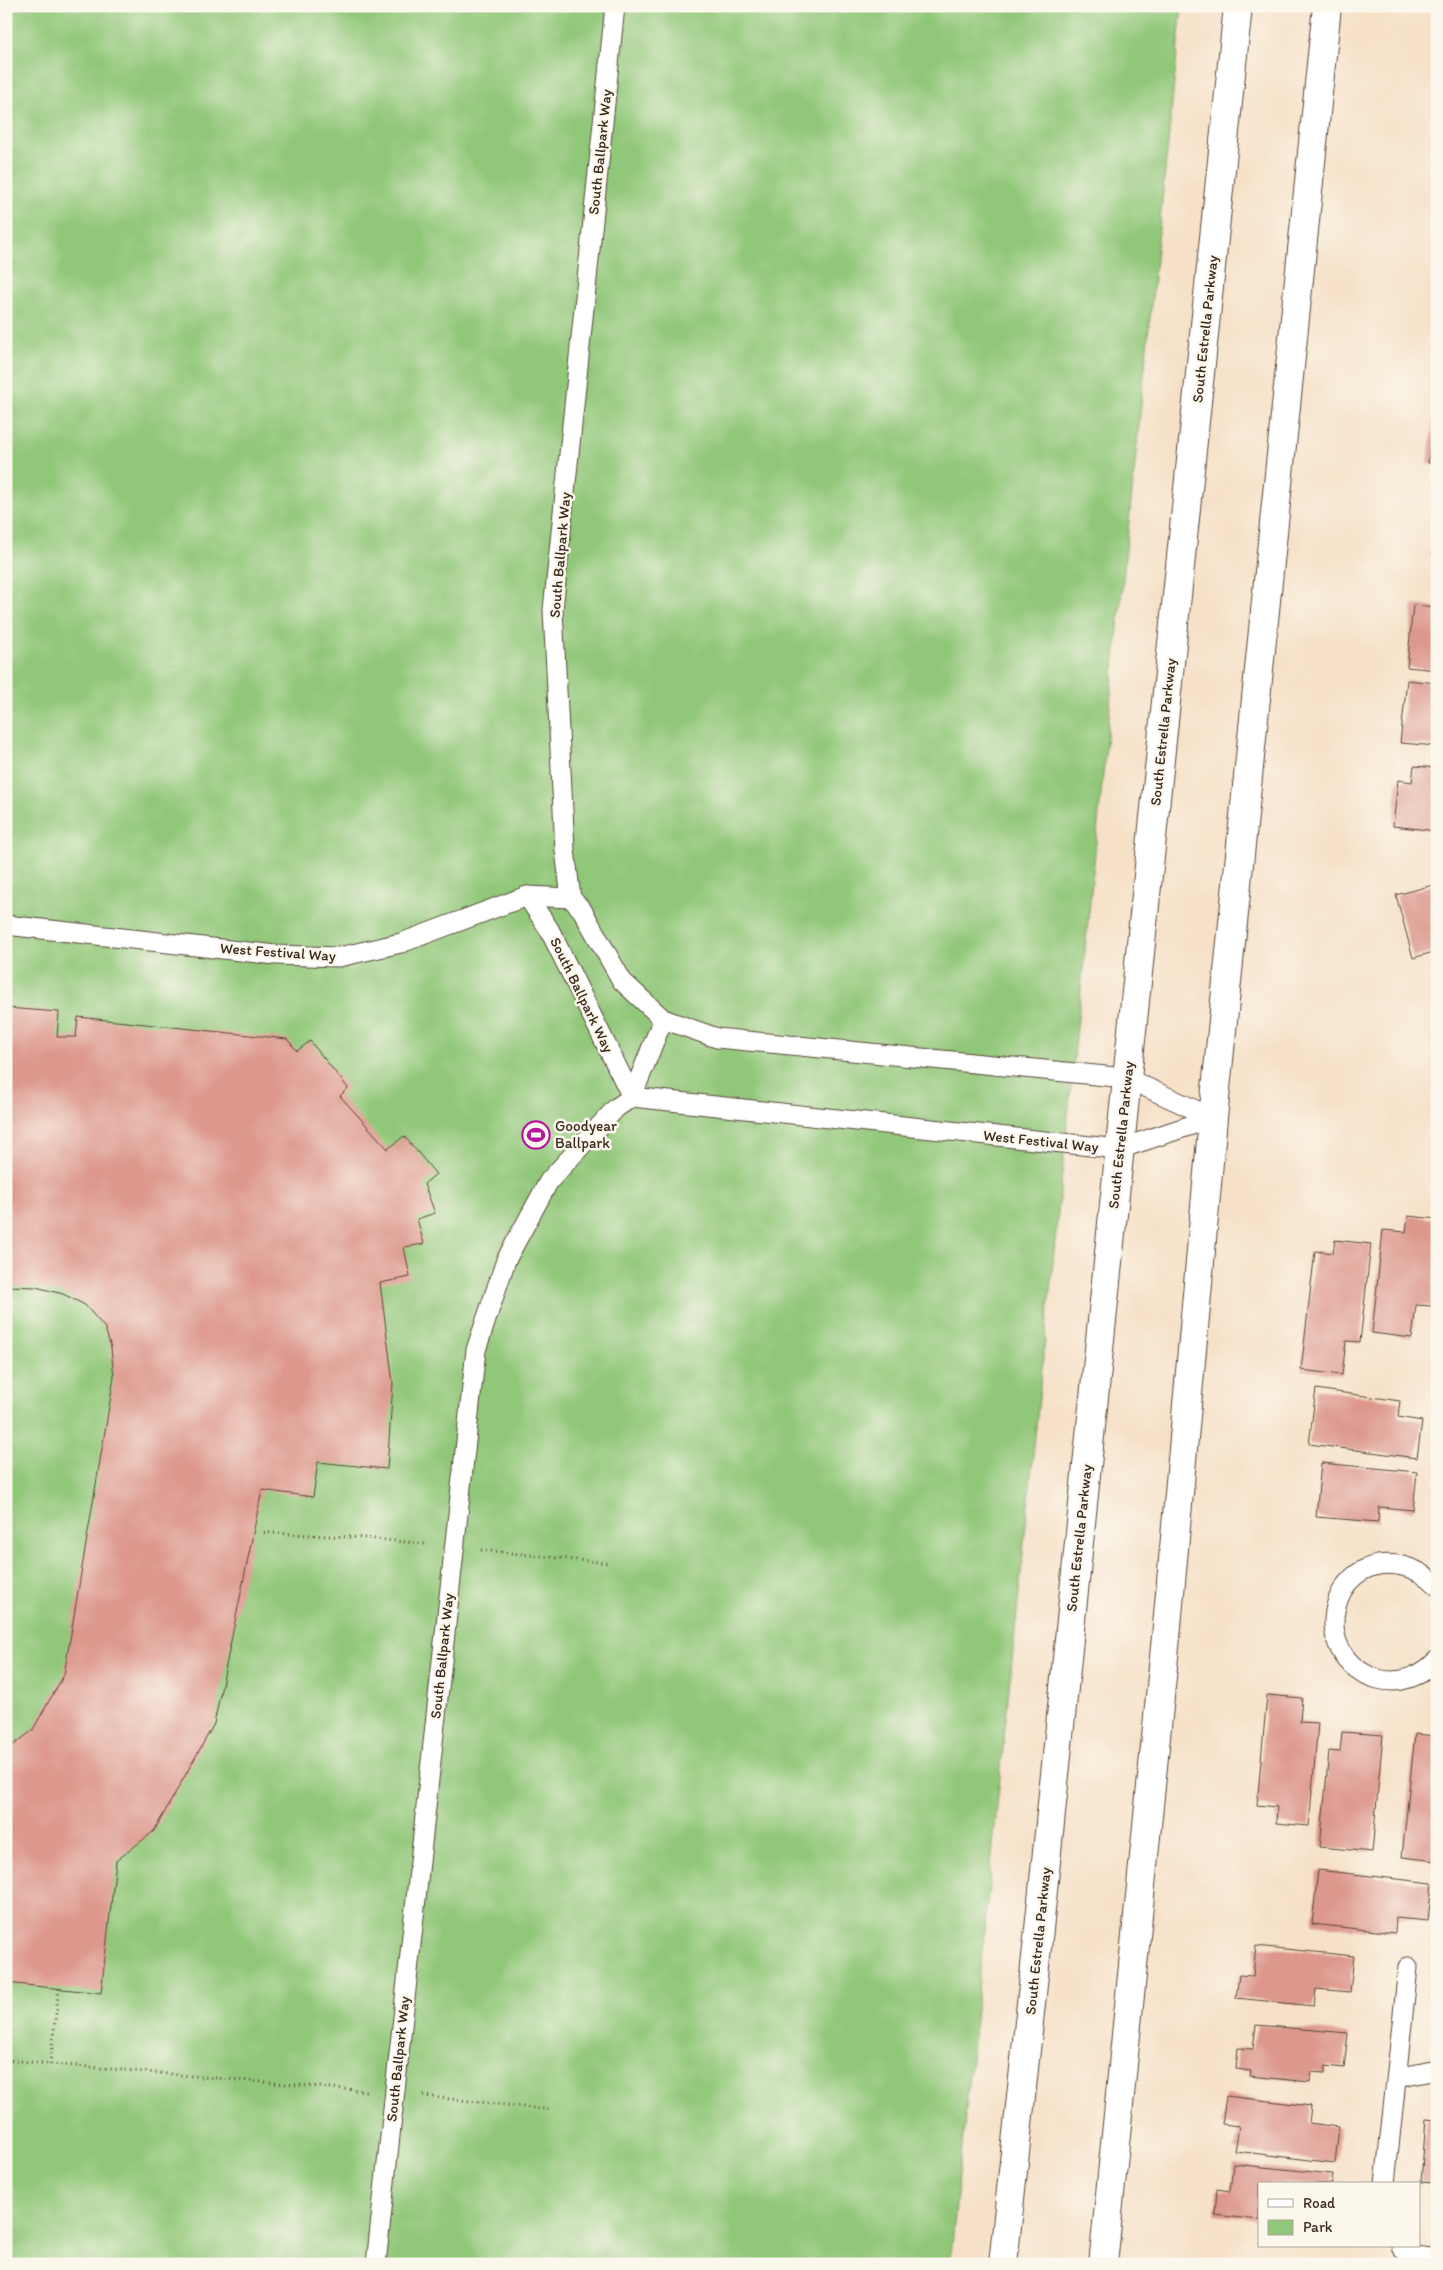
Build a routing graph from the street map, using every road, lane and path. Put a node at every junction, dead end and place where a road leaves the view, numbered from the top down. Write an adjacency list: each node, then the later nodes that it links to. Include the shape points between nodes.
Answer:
1 (615, 6): 5 (lane, South Ballpark Way, via 553,610 565,850)
2 (1238, 6): 8 (main road, South Estrella Parkway)
3 (1327, 6): 10 (main road)
4 (528, 896): 5 (lane, West Festival Way); 6 (lane, West Festival Way, via 401,943 339,957 276,955); 9 (lane, South Ballpark Way, via 549,929)
5 (571, 898): 7 (lane, via 582,910 622,981)
6 (6, 925)
7 (663, 1019): 8 (lane, via 717,1038); 9 (lane)
8 (1126, 1078): 10 (lane); 11 (main road, South Estrella Parkway)
9 (632, 1097): 11 (lane, West Festival Way); 20 (lane, South Ballpark Way, via 616,1108 549,1181 506,1260 476,1350)
10 (1213, 1118): 11 (lane, West Festival Way); 27 (main road, via 1166,1637)
11 (1119, 1149): 26 (main road, South Estrella Parkway)
12 (1434, 1577): 13 (lane, via 1410,1567 1390,1564 1371,1568 1354,1577 1341,1592 1334,1610 1333,1630 1338,1648 1349,1664 1365,1676 1403,1681 1421,1674)
13 (1437, 1660)
14 (1408, 1967): 19 (lane)
15 (59, 1988): 17 (path)
16 (6, 2060): 17 (path)
17 (50, 2064): 20 (path)
18 (1437, 2070): 19 (lane)
19 (1397, 2078): 22 (lane)
20 (394, 2093): 21 (path); 25 (lane, South Ballpark Way)
21 (552, 2110)
22 (1385, 2182)
23 (1403, 2248): 24 (lane, via 1409,2255)
24 (1437, 2259)
25 (376, 2264)
26 (1003, 2264)
27 (1103, 2264)

